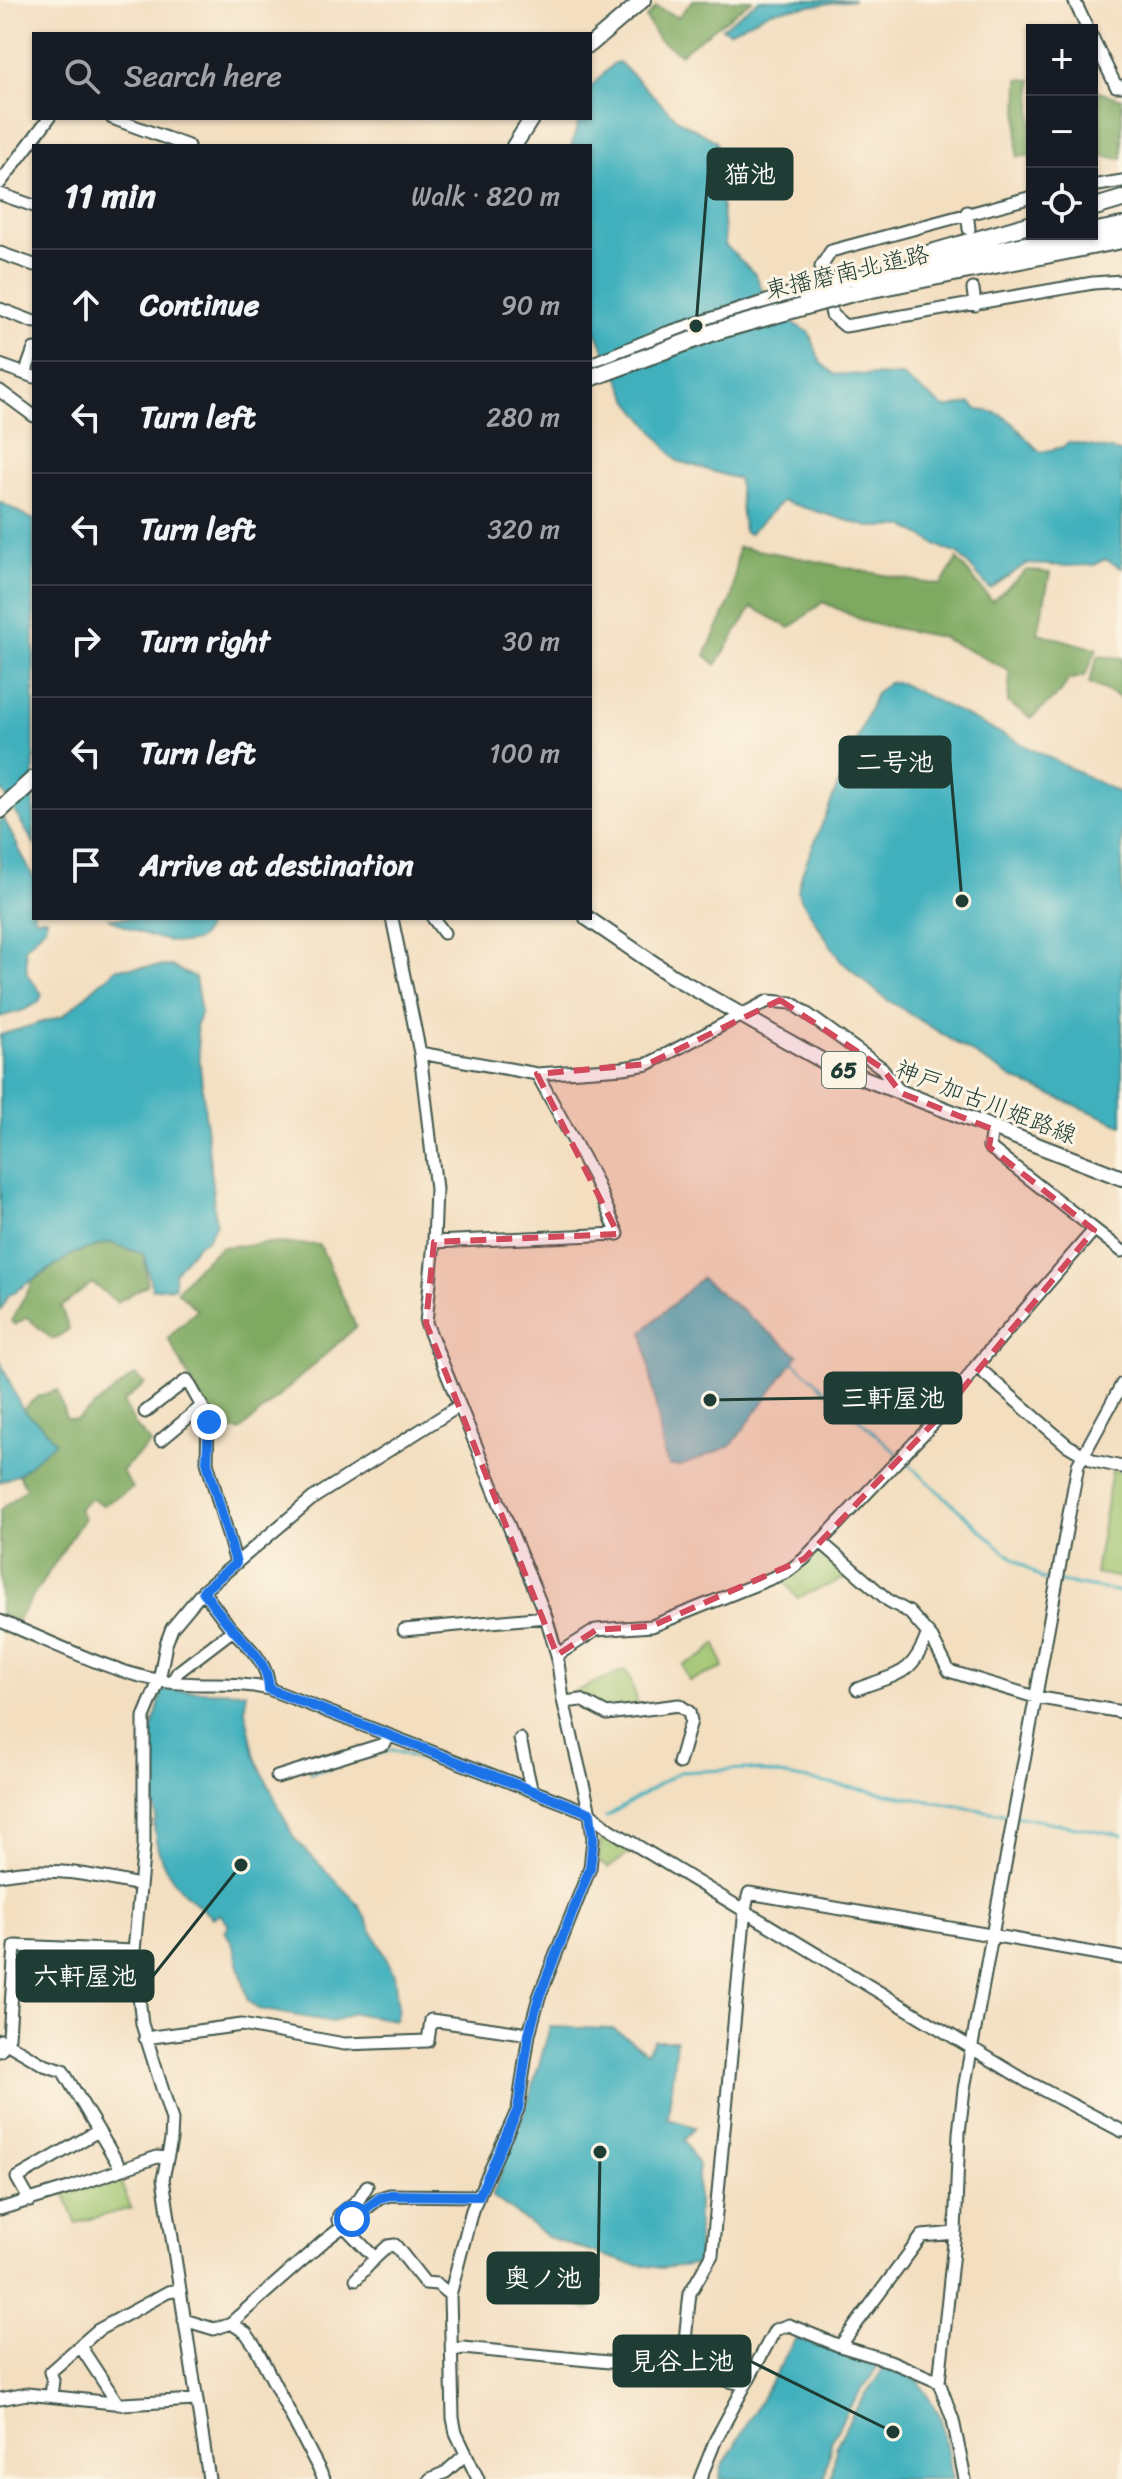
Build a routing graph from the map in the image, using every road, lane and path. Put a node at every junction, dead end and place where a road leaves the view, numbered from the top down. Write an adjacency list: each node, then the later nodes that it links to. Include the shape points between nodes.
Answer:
1 (643, 0): 4 (main road)
2 (1074, 0): 3 (street)
3 (1085, 24)
4 (592, 43)
5 (1098, 49): 6 (street, via 1116,86)
6 (1122, 86)
7 (48, 120): 10 (street)
8 (117, 120): 11 (street)
9 (531, 120): 12 (main road)
10 (33, 144)
11 (183, 144)
12 (515, 144)
13 (32, 146): 15 (street)
14 (1122, 181): 16 (street)
15 (0, 183)
16 (1098, 185)
17 (0, 194): 20 (street)
18 (1026, 198): 22 (street)
19 (1122, 199): 21 (highway)
20 (32, 205)
21 (1098, 206)
22 (967, 212): 25 (street); 35 (street, via 831,251 821,267 832,315 845,326)
23 (1026, 226): 33 (highway)
24 (1122, 226): 26 (highway)
25 (969, 229)
26 (1098, 231)
27 (1052, 240): 33 (highway, 東播磨南北道路)
28 (1122, 240): 33 (highway, 東播磨南北道路)
29 (1122, 252): 33 (highway)
30 (0, 253): 31 (street)
31 (32, 264)
32 (1122, 281): 35 (street)
33 (850, 284): 39 (highway, 東播磨南北道路, bridge, via 803,292 668,335); 41 (highway, 東播磨南北道路, bridge)
34 (973, 289): 35 (street)
35 (975, 305)
36 (0, 309): 37 (street)
37 (32, 321)
38 (0, 365): 40 (street)
39 (592, 366)
40 (29, 375)
41 (592, 377)
42 (0, 391): 43 (street)
43 (32, 415)
44 (32, 768): 46 (highway)
45 (32, 781): 47 (highway)
46 (0, 797)
47 (0, 810)
48 (392, 920): 53 (street)
49 (434, 920): 51 (street)
50 (590, 920): 52 (main road, 神戸加古川姫路線 / 65)
51 (444, 933)
52 (739, 1016): 54 (street, via 648,1064); 55 (main road, 神戸加古川姫路線 / 65, via 830,1065); 55 (street, via 768,1001 792,1003 882,1068)
53 (420, 1053): 54 (street); 59 (street, via 436,1189)
54 (537, 1074): 59 (street, via 618,1234)
55 (901, 1093): 56 (main road, 神戸加古川姫路線 / 65)
56 (992, 1129): 57 (main road, 神戸加古川姫路線 / 65); 58 (street, via 989,1147)
57 (1122, 1178)
58 (1094, 1230): 60 (street); 61 (street)
59 (434, 1242): 64 (street, via 426,1323)
60 (1122, 1251)
61 (976, 1366): 67 (street); 69 (street, via 941,1415)
62 (1122, 1384): 67 (street)
63 (202, 1406): 65 (street, via 185,1380); 66 (street); 70 (street, via 209,1422 207,1462)
64 (459, 1406): 70 (street, via 313,1498); 72 (street)
65 (145, 1412)
66 (161, 1440)
67 (1083, 1456): 68 (street); 81 (street)
68 (1122, 1467)
69 (822, 1543): 76 (street); 77 (street, via 787,1572 749,1589 652,1626 596,1630)
70 (236, 1563): 71 (street)
71 (203, 1591): 74 (street); 78 (street, via 172,1628 166,1644)
72 (546, 1617): 75 (street); 77 (street)
73 (0, 1621): 78 (street, via 132,1674)
74 (233, 1630): 78 (street); 79 (street, via 254,1651)
75 (404, 1630)
76 (928, 1633): 80 (street, via 912,1666); 81 (street, via 949,1671)
77 (557, 1655): 82 (street)
78 (166, 1681): 79 (street); 91 (street, via 144,1717)
79 (269, 1689): 84 (street)
80 (857, 1689)
81 (1035, 1697): 83 (street); 93 (street)
82 (564, 1702): 86 (street, via 581,1700 607,1714 679,1705 691,1721); 89 (street)
83 (1122, 1712)
84 (390, 1736): 87 (street, via 384,1744); 88 (street)
85 (520, 1739): 88 (street)
86 (679, 1763)
87 (277, 1777)
88 (531, 1788): 89 (street)
89 (590, 1813): 92 (street); 96 (street, via 590,1868)
90 (0, 1875): 91 (street, via 75,1872)
91 (139, 1885): 94 (street)
92 (745, 1909): 93 (street, via 749,1893); 99 (street); 119 (street, via 712,2255 690,2293)
93 (994, 1935): 95 (street); 99 (street)
94 (134, 1951): 97 (street); 98 (street, via 15,1946 9,2037)
95 (1122, 1958)
96 (529, 2034): 97 (street, via 431,2020 428,2041 344,2044 242,2025); 105 (street, via 518,2109)
97 (145, 2038): 102 (street, via 172,2120)
98 (2, 2045): 100 (street, via 63,2071)
99 (973, 2047): 101 (street, via 1062,2102); 109 (street, via 959,2133)
100 (98, 2131): 103 (street); 106 (street, via 17,2178)
101 (1122, 2131)
102 (166, 2158): 103 (street); 112 (street, via 163,2179)
103 (121, 2169): 106 (street)
104 (367, 2186): 108 (street, via 339,2215)
105 (479, 2196): 108 (street, via 390,2195); 113 (street)
106 (30, 2201): 107 (street)
107 (0, 2209)
108 (343, 2226): 110 (street); 115 (street)
109 (955, 2233): 117 (street, via 922,2236); 120 (street)
110 (375, 2258): 111 (street); 113 (street, via 395,2245 425,2283 437,2284)
111 (356, 2279)
112 (180, 2290): 114 (street); 116 (street, via 98,2330)
113 (450, 2295): 118 (street)
114 (184, 2320): 115 (street, via 214,2329); 124 (street)
115 (231, 2323): 128 (street, via 255,2346)
116 (80, 2346): 122 (street, via 50,2372); 125 (street)
117 (840, 2346): 120 (street); 121 (street, via 789,2325 782,2327 771,2335)
118 (453, 2350): 119 (street); 126 (street, via 453,2418)
119 (682, 2369): 121 (street)
120 (939, 2382): 132 (street)
121 (745, 2385): 131 (street)
122 (51, 2396): 123 (street); 125 (street)
123 (0, 2399)
124 (196, 2400): 125 (street); 127 (street)
125 (118, 2404)
126 (466, 2454): 129 (street); 130 (street)
127 (209, 2479)
128 (324, 2479)
129 (430, 2479)
130 (478, 2479)
131 (700, 2479)
132 (965, 2479)

